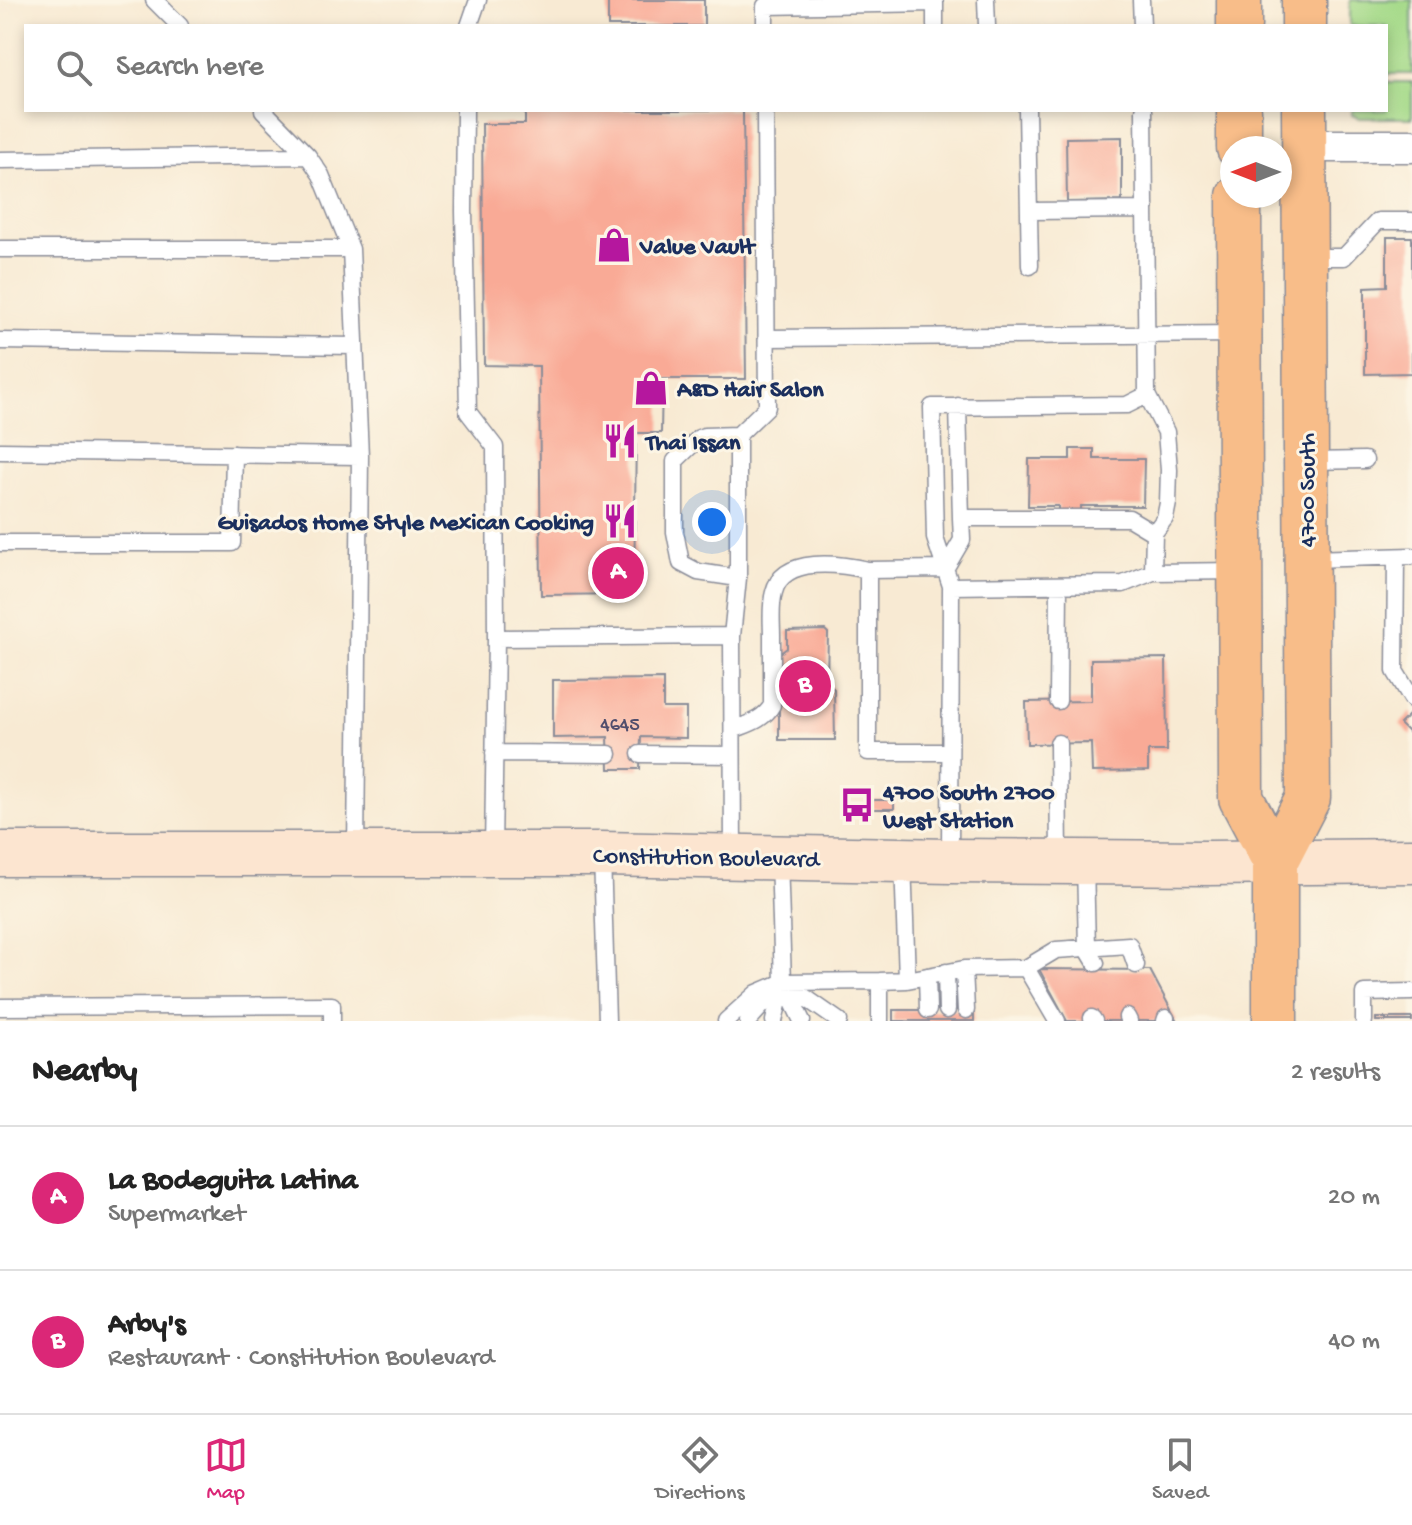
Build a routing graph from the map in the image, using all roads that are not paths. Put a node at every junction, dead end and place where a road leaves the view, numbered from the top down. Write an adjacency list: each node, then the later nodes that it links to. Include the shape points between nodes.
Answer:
1 (154, 0): 7 (lane)
2 (478, 0): 8 (lane)
3 (986, 0): 11 (lane)
4 (1141, 0): 12 (lane)
5 (1239, 0): 13 (main road)
6 (1304, 0): 14 (main road)
7 (178, 24)
8 (470, 24)
9 (765, 24): 10 (lane, via 765,6 935,3)
10 (935, 24)
11 (987, 24)
12 (1142, 24)
13 (1239, 24)
14 (1304, 24)
15 (265, 112): 24 (lane)
16 (465, 112): 60 (lane, via 468,412 495,447)
17 (765, 112): 36 (lane)
18 (1027, 112): 28 (lane)
19 (1144, 112): 27 (lane)
20 (1239, 112): 22 (main road)
21 (1304, 128): 23 (street); 32 (main road, 4700 South)
22 (1239, 136)
23 (1412, 146)
24 (308, 156): 25 (lane); 31 (lane)
25 (0, 160)
26 (1239, 208): 34 (main road, 4700 South)
27 (1144, 210): 28 (lane); 35 (lane)
28 (1029, 211): 33 (lane)
29 (1412, 221): 32 (lane, via 1378,221 1344,257)
30 (0, 249): 31 (lane)
31 (351, 249): 38 (lane)
32 (1305, 257): 46 (main road, 4700 South)
33 (1030, 266)
34 (1239, 334): 35 (lane); 54 (main road, 4700 South)
35 (1145, 335): 36 (lane); 39 (lane)
36 (768, 338): 41 (lane, via 767,407)
37 (0, 341): 38 (lane)
38 (355, 346): 44 (lane)
39 (1147, 395): 40 (lane, via 1127,405); 48 (lane, via 1166,432 1169,470 1165,518)
40 (958, 406): 47 (lane); 52 (lane, via 932,407 935,538)
41 (738, 435): 56 (lane); 56 (lane, via 699,438 675,461 675,532 681,563 698,572)
42 (0, 451): 43 (lane)
43 (234, 454): 44 (lane); 49 (lane, via 232,543)
44 (360, 456): 70 (lane)
45 (1365, 460): 46 (lane)
46 (1306, 461): 51 (main road, 4700 South)
47 (961, 518): 48 (lane, via 1129,518); 52 (lane, via 962,540)
48 (1154, 533): 55 (lane)
49 (0, 543)
50 (1404, 557): 51 (lane); 61 (lane, via 1395,671)
51 (1307, 559): 80 (main road, 4700 South, via 1308,798)
52 (945, 569): 53 (lane); 58 (lane)
53 (868, 570): 63 (lane, via 811,565 782,578 774,592 772,705 760,718); 65 (lane, via 868,752)
54 (1240, 571): 55 (lane); 80 (main road, 4700 South, via 1241,798)
55 (1153, 572): 57 (lane, via 1123,584)
56 (738, 578): 59 (lane)
57 (1059, 585): 58 (lane); 62 (lane)
58 (951, 586): 65 (lane)
59 (732, 636): 60 (lane); 63 (lane)
60 (496, 638): 66 (lane)
61 (1412, 699)
62 (1058, 701)
63 (733, 730): 69 (lane)
64 (1058, 743): 79 (lane)
65 (950, 752): 77 (lane)
66 (494, 753): 67 (lane); 72 (lane)
67 (609, 754)
68 (640, 754): 69 (lane)
69 (732, 755): 74 (lane)
70 (356, 853): 71 (main road, Constitution Boulevard); 72 (main road, Constitution Boulevard)
71 (0, 854)
72 (493, 854): 73 (main road, Constitution Boulevard)
73 (602, 854): 74 (main road, Constitution Boulevard); 97 (lane)
74 (733, 857): 75 (main road, Constitution Boulevard)
75 (779, 858): 76 (main road, Constitution Boulevard); 90 (lane)
76 (903, 860): 77 (main road, Constitution Boulevard); 88 (lane)
77 (950, 861): 79 (main road, Constitution Boulevard)
78 (1412, 861): 80 (main road, Constitution Boulevard)
79 (1072, 862): 80 (main road, Constitution Boulevard); 81 (lane)
80 (1275, 862): 106 (main road, 4700 South)
81 (1087, 948): 82 (lane); 83 (lane, via 1129,945); 84 (lane)
82 (1096, 963)
83 (1136, 965)
84 (1026, 968): 85 (lane); 105 (lane)
85 (964, 969): 86 (lane); 95 (lane)
86 (946, 972): 87 (lane); 94 (lane)
87 (927, 976): 88 (lane); 93 (lane)
88 (907, 980): 89 (lane)
89 (880, 981): 90 (lane); 104 (lane)
90 (783, 982): 98 (lane, via 757,993); 99 (lane); 100 (lane); 101 (lane); 102 (lane); 103 (lane)
91 (1412, 992): 107 (lane, via 1364,993)
92 (0, 1007): 96 (lane, via 332,1005)
93 (928, 1010)
94 (947, 1010)
95 (966, 1010)
96 (332, 1021)
97 (607, 1021)
98 (726, 1021)
99 (748, 1021)
100 (774, 1021)
101 (802, 1021)
102 (819, 1021)
103 (839, 1021)
104 (880, 1021)
105 (1057, 1021)
106 (1275, 1021)
107 (1364, 1021)

